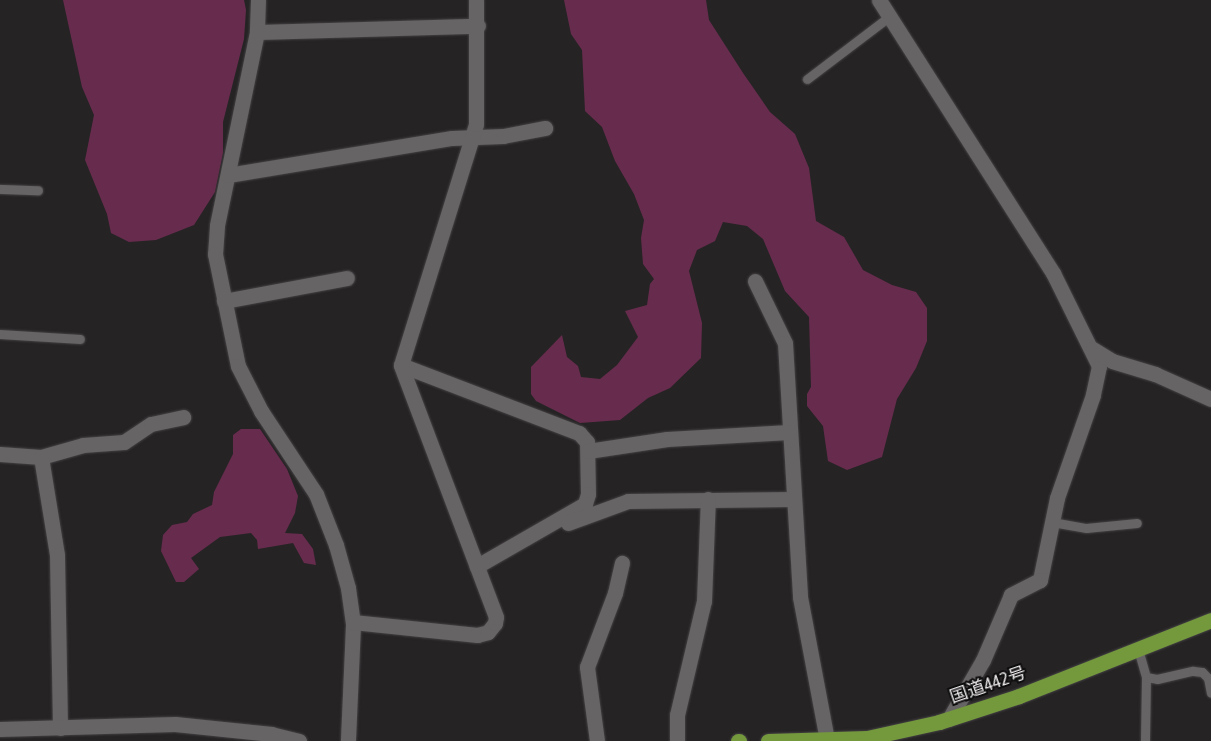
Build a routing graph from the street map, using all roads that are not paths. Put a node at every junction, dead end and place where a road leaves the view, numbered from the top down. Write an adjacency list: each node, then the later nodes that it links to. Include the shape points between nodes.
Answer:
1 (258, 0): 6 (street)
2 (476, 0): 5 (street)
3 (880, 0): 4 (street)
4 (890, 16): 7 (lane); 18 (street, via 1053,273 1079,328)
5 (478, 26): 6 (street); 9 (street, via 478,112)
6 (258, 32): 10 (street)
7 (807, 79)
8 (545, 128): 9 (street)
9 (473, 138): 10 (street, via 452,138); 19 (street)
10 (228, 175): 15 (street, via 214,244)
11 (0, 189): 12 (lane)
12 (38, 190)
13 (347, 278): 15 (street)
14 (755, 281): 22 (street, via 785,343)
15 (224, 301): 34 (street, via 234,353 244,378 261,411 301,467 322,508 348,588)
16 (0, 334): 17 (lane)
17 (80, 339)
18 (1093, 349): 20 (street, via 1112,361 1155,374); 29 (street, via 1099,366 1096,381 1062,480)
19 (402, 365): 23 (street, via 580,433 587,442); 32 (street)
20 (1211, 399)
21 (183, 417): 25 (street, via 151,424 124,442 83,445)
22 (790, 432): 23 (street, via 667,440); 27 (street)
23 (588, 451): 28 (street, via 587,499 579,508)
24 (0, 454): 25 (street)
25 (41, 457): 39 (street, via 57,555)
26 (708, 499): 27 (street); 28 (street, via 628,501 565,524); 45 (street, via 704,601 678,710)
27 (793, 499): 41 (street, via 800,597)
28 (556, 521): 32 (street)
29 (1052, 522): 30 (lane, via 1086,528); 38 (street, via 1040,580 1011,595 980,666)
30 (1137, 523)
31 (622, 564): 44 (street, via 615,593 586,667)
32 (477, 566): 34 (street, via 496,617 495,623 483,635)
33 (1211, 620): 35 (highway, 国道442号)
34 (353, 622): 43 (street)
35 (1138, 649): 36 (lane); 38 (highway, 国道442号)
36 (1146, 677): 37 (lane, via 1157,680 1193,671 1202,672 1208,678); 47 (lane)
37 (1211, 692)
38 (949, 719): 41 (highway, 国道442号, via 888,734)
39 (60, 728): 40 (street); 42 (street, via 175,724 271,734)
40 (0, 729)
41 (837, 740): 46 (highway, 国道442号)
42 (299, 741)
43 (348, 741)
44 (597, 741)
45 (677, 741)
46 (768, 741)
47 (1145, 741)

